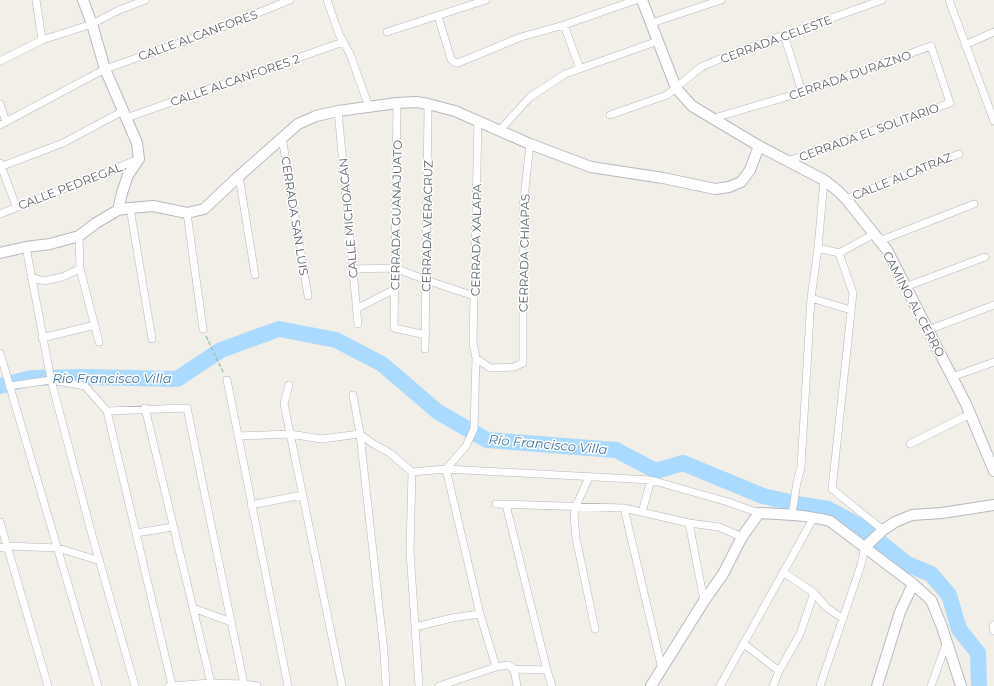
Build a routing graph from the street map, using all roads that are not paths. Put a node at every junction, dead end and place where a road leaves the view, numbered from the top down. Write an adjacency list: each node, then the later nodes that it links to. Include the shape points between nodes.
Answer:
1 (36, 0): 19 (street)
2 (83, 0): 14 (main road)
3 (145, 0): 14 (street)
4 (290, 0): 24 (street, CALLE ALCANFORES, via 205,34)
5 (328, 0): 21 (street)
6 (486, 0): 12 (street)
7 (636, 0): 15 (street)
8 (642, 0): 13 (main road)
9 (721, 0): 13 (street)
10 (882, 0): 18 (street, CERRADA CELESTE)
11 (949, 0): 22 (street)
12 (438, 16): 15 (street, via 451,59 458,63 521,38); 16 (street)
13 (652, 23): 20 (main road)
14 (92, 24): 19 (street); 24 (main road)
15 (564, 25): 25 (street)
16 (387, 32)
17 (994, 32): 22 (street)
18 (784, 35): 26 (street, CERRADA CELESTE, via 701,67); 27 (street)
19 (42, 40): 23 (street)
20 (658, 41): 25 (street); 26 (main road)
21 (343, 42): 32 (street, via 350,54); 34 (street, CALLE ALCANFORES 2)
22 (965, 45): 38 (street)
23 (0, 60)
24 (105, 69): 34 (main road); 39 (street, CALLE ALCANFORES)
25 (580, 69): 40 (street, via 565,74 530,97)
26 (676, 88): 35 (street, CERRADA CELESTE, via 667,95); 36 (main road, CAMINO AL CERRO, via 692,106)
27 (802, 92): 29 (street, CERRADA DURAZNO, via 930,46); 36 (street, CERRADA DURAZNO)
28 (398, 103): 31 (main road); 32 (main road); 64 (street, CERRADA GUANAJUATO)
29 (950, 103): 46 (street, CERRADA EL SOLITARIO)
30 (0, 104): 39 (street)
31 (428, 104): 37 (main road, via 455,111); 69 (street, CERRADA VERACRUZ)
32 (369, 107): 33 (main road)
33 (338, 111): 41 (main road, via 316,116 298,124); 66 (street, CALLE MICHOACÁN)
34 (125, 115): 45 (main road, via 137,143); 47 (street, CALLE ALCANFORES 2, via 63,144)
35 (610, 115)
36 (711, 119): 43 (main road, CAMINO AL CERRO)
37 (478, 121): 40 (main road); 73 (street, CERRADA XALAPA)
38 (994, 121)
39 (3, 123)
40 (500, 130): 42 (main road)
41 (282, 137): 48 (main road); 72 (street, CERRADA SAN LUIS)
42 (530, 144): 43 (main road, via 591,167 715,189 740,182 750,170); 88 (street, CERRADA CHIAPAS, via 523,207 524,363 514,367 490,368)
43 (759, 146): 46 (main road, CAMINO AL CERRO)
44 (959, 154): 50 (street, CALLE ALCATRAZ)
45 (139, 159): 52 (street, CALLE PEDREGAL); 54 (main road, via 128,175)
46 (788, 161): 49 (main road, CAMINO AL CERRO)
47 (1, 165): 52 (street)
48 (238, 176): 55 (main road, via 204,208); 67 (street)
49 (824, 180): 50 (main road, CAMINO AL CERRO); 60 (street)
50 (846, 199): 58 (main road, CAMINO AL CERRO)
51 (974, 204): 58 (street)
52 (16, 206): 56 (street, CALLE PEDREGAL)
53 (130, 208): 54 (main road); 55 (main road, via 153,206); 84 (street)
54 (118, 210): 57 (main road)
55 (187, 212): 80 (street)
56 (0, 214)
57 (79, 236): 59 (main road); 65 (street)
58 (877, 238): 62 (street); 70 (main road, CAMINO AL CERRO, via 887,250)
59 (26, 247): 61 (main road); 68 (street)
60 (818, 248): 62 (street); 74 (street)
61 (0, 253)
62 (839, 253): 77 (street, via 852,293)
63 (985, 257): 70 (street)
64 (395, 268): 66 (street); 69 (street); 71 (street, CERRADA GUANAJUATO)
65 (80, 269): 68 (street, via 44,281); 79 (street)
66 (352, 269): 76 (street, CALLE MICHOACÁN)
67 (255, 275)
68 (31, 277): 83 (street)
69 (426, 280): 73 (street); 82 (street, CERRADA VERACRUZ)
70 (905, 287): 81 (main road, CAMINO AL CERRO)
71 (395, 289): 76 (street); 82 (street, CERRADA GUANAJUATO, via 394,328)
72 (308, 296)
73 (474, 296): 88 (street, CERRADA XALAPA, via 473,343)
74 (811, 298): 77 (street); 117 (street, via 801,467)
75 (994, 305): 81 (street)
76 (356, 309): 78 (street, CALLE MICHOACÁN)
77 (851, 310): 122 (street, via 832,489)
78 (358, 324)
79 (95, 325): 83 (street); 85 (street)
80 (202, 328)
81 (928, 330): 90 (main road, CAMINO AL CERRO)
82 (426, 335): 86 (street, CERRADA VERACRUZ)
83 (42, 338): 91 (street)
84 (152, 339)
85 (99, 342)
86 (425, 349)
87 (0, 353): 94 (street)
88 (476, 358): 103 (street, CERRADA XALAPA, via 474,429 466,446)
89 (994, 362): 90 (street)
90 (952, 377): 98 (main road, CAMINO AL CERRO)
91 (51, 380): 94 (street); 97 (street, via 85,386); 128 (street)
92 (227, 380): 101 (street)
93 (289, 385): 99 (street, via 284,404)
94 (9, 386): 127 (street)
95 (353, 395): 100 (street)
96 (145, 408): 97 (street); 121 (street); 136 (street, via 187,408)
97 (107, 411): 123 (street)
98 (970, 414): 102 (street); 104 (main road, CAMINO AL CERRO)
99 (290, 434): 100 (street, via 321,439); 101 (street); 108 (street)
100 (360, 434): 105 (street, via 390,453); 157 (street)
101 (238, 436): 110 (street)
102 (910, 444)
103 (446, 469): 105 (street); 106 (street); 134 (street)
104 (994, 471)
105 (412, 472): 138 (street, via 410,552)
106 (589, 477): 107 (street); 113 (street)
107 (651, 480): 115 (street); 116 (street)
108 (302, 495): 110 (street); 156 (street)
109 (496, 504): 111 (street)
110 (251, 505): 155 (street)
111 (506, 505): 113 (street); 146 (street)
112 (994, 505): 122 (main road, via 912,515)
113 (576, 506): 114 (street); 139 (street, via 576,538)
114 (624, 508): 115 (street); 145 (street)
115 (642, 512): 120 (street)
116 (758, 513): 117 (main road); 124 (main road)
117 (792, 514): 118 (main road)
118 (814, 517): 126 (main road, via 830,521); 129 (street)
119 (0, 522): 125 (street)
120 (689, 523): 124 (street, via 719,527); 132 (street)
121 (173, 526): 123 (street); 133 (street)
122 (884, 530): 126 (main road)
123 (136, 533): 150 (street)
124 (742, 537): 132 (main road, via 723,574)
125 (4, 547): 127 (street); 151 (street)
126 (865, 547): 130 (main road); 135 (street)
127 (58, 548): 128 (street); 152 (street)
128 (100, 561): 153 (street)
129 (783, 572): 131 (street); 142 (street)
130 (913, 584): 141 (main road, via 931,600); 166 (main road, via 900,612)
131 (814, 593): 135 (street, via 826,607); 147 (street, via 800,634)
132 (704, 601): 145 (main road)
133 (193, 608): 136 (street); 148 (street)
134 (480, 614): 138 (street); 143 (street)
135 (843, 619): 165 (street)
136 (231, 622): 149 (street)
137 (994, 625): 140 (street)
138 (415, 627): 158 (street)
139 (595, 629)
140 (994, 631)
141 (947, 642): 167 (street); 168 (main road)
142 (744, 644): 147 (street); 163 (street)
143 (496, 668): 144 (street, via 508,665); 159 (street)
144 (514, 669): 146 (street); 160 (street)
145 (662, 669): 162 (main road)
146 (547, 670): 161 (street)
147 (779, 671): 164 (street)
148 (211, 683): 149 (street); 150 (street)
149 (244, 684): 154 (street)
150 (170, 685)
151 (48, 686)
152 (98, 686)
153 (136, 686)
154 (257, 686)
155 (288, 686)
156 (342, 686)
157 (386, 686)
158 (419, 686)
159 (438, 686)
160 (518, 686)
161 (552, 686)
162 (651, 686)
163 (720, 686)
164 (775, 686)
165 (820, 686)
166 (877, 686)
167 (931, 686)
168 (961, 686)

